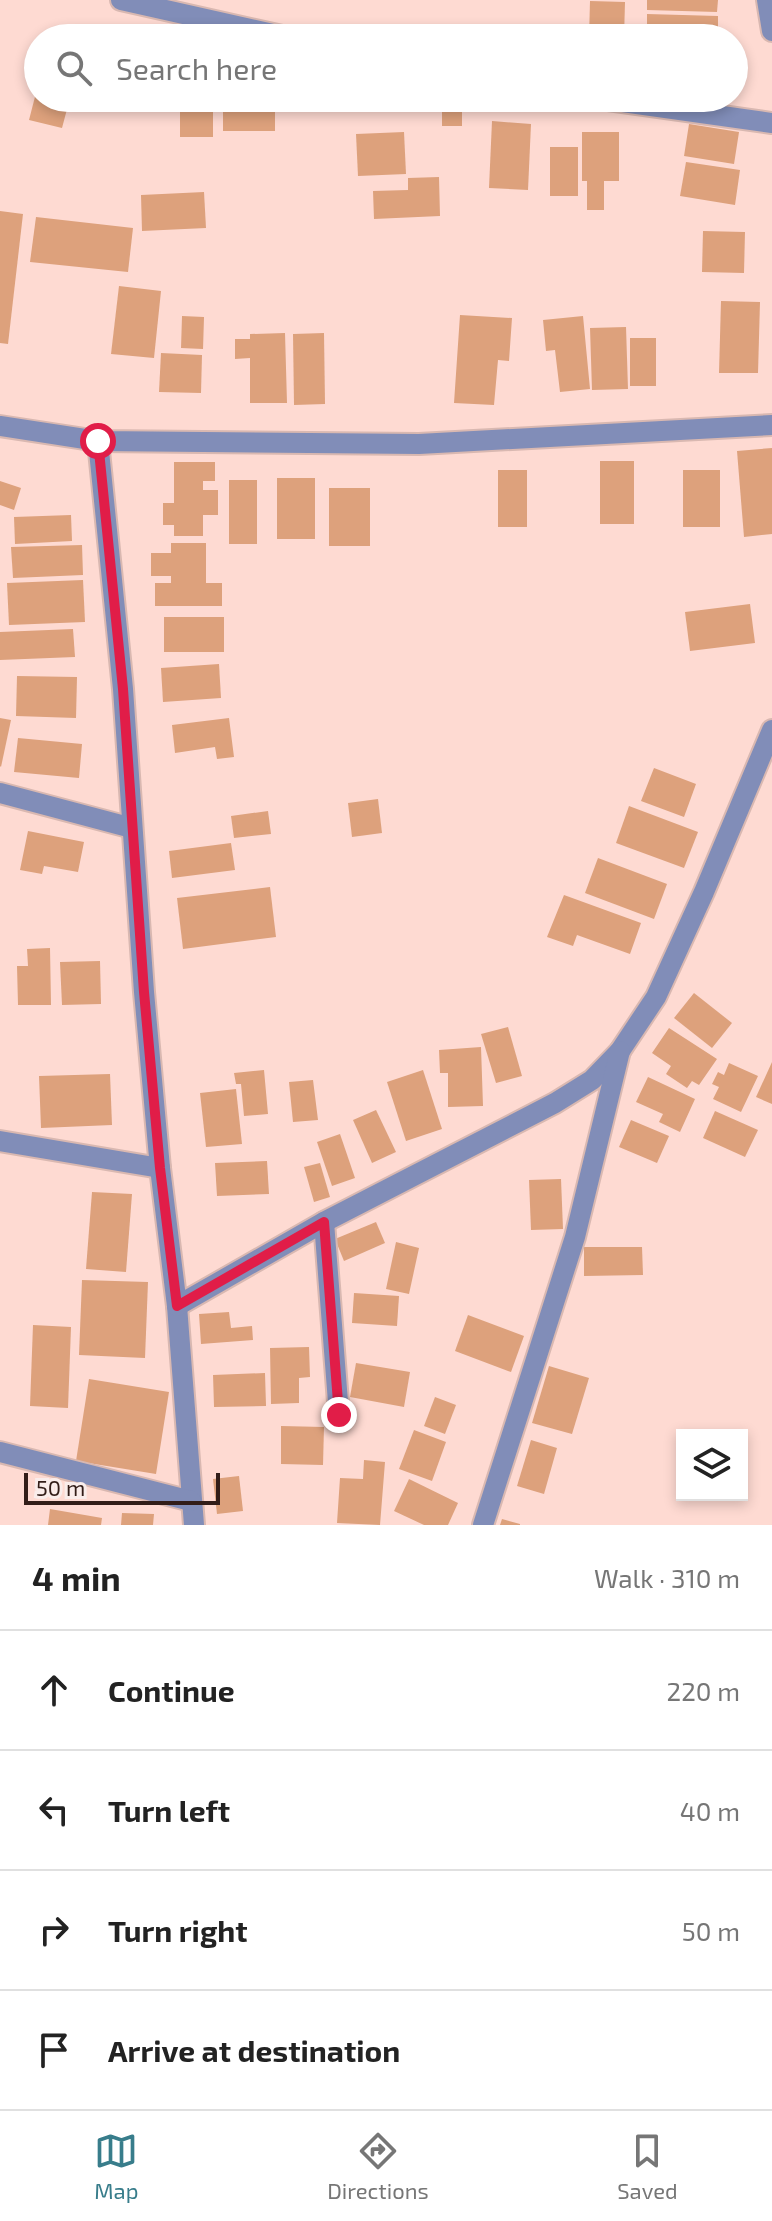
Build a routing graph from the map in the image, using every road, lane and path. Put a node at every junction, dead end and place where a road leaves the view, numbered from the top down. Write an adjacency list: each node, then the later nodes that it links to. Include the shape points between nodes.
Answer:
1 (121, 0): 3 (street)
2 (767, 0): 4 (street)
3 (228, 24)
4 (772, 31)
5 (694, 112): 6 (street)
6 (772, 123)
7 (772, 425): 9 (street, via 419,444)
8 (0, 426): 9 (street)
9 (98, 441): 12 (street)
10 (772, 730): 13 (street, via 656,997)
11 (0, 793): 12 (street)
12 (132, 828): 15 (street)
13 (620, 1051): 16 (street, via 592,1080 555,1103); 22 (street, via 575,1237)
14 (0, 1141): 15 (street)
15 (160, 1168): 17 (street)
16 (324, 1222): 17 (street); 18 (street)
17 (177, 1306): 20 (street)
18 (339, 1415)
19 (0, 1452): 20 (street)
20 (191, 1501): 21 (street)
21 (194, 1525)
22 (483, 1525)

